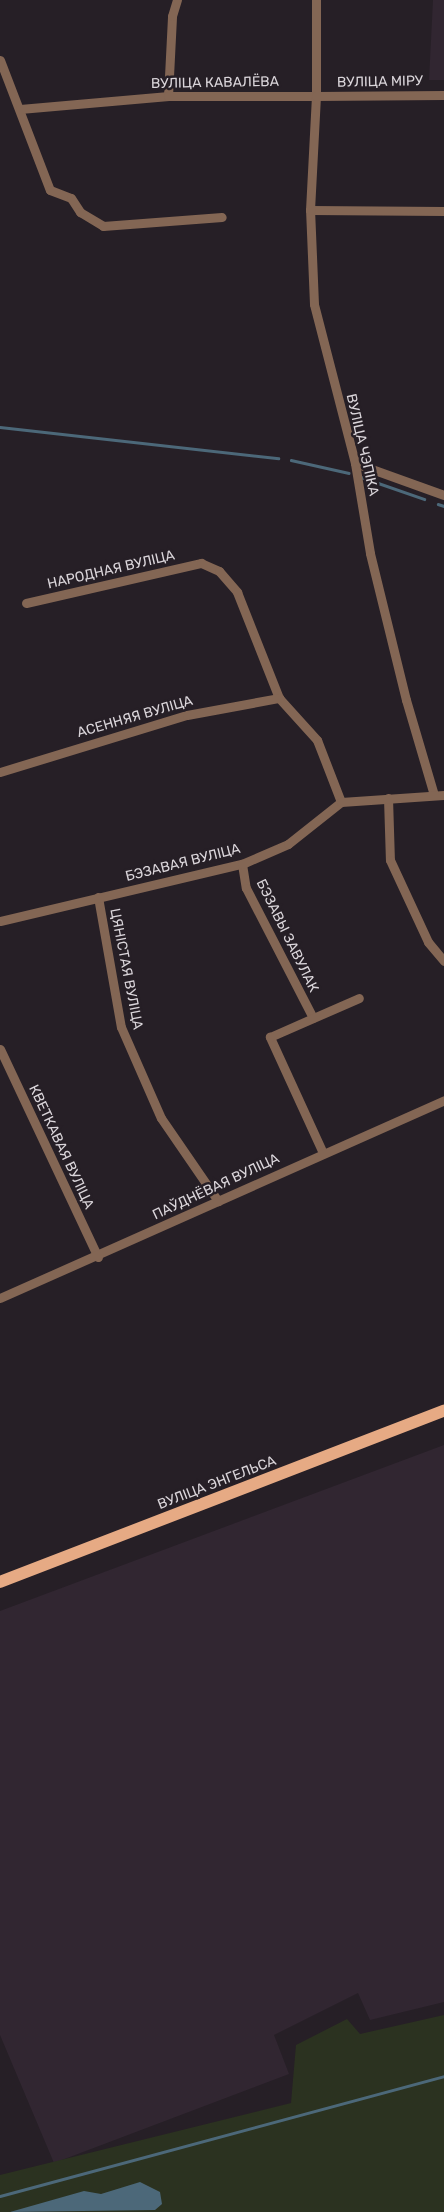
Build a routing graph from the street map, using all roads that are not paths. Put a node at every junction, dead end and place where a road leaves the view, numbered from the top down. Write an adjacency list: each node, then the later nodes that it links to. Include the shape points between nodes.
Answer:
1 (177, 0): 5 (street, via 172,16)
2 (316, 0): 6 (street)
3 (0, 60): 7 (street)
4 (444, 95): 6 (street, ВУЛІЦА МІРУ)
5 (168, 96): 6 (street, ВУЛІЦА КАВАЛЁВА); 7 (street, ВУЛІЦА КАВАЛЁВА)
6 (316, 96): 8 (street, ВУЛІЦА ЧЭПІКА)
7 (20, 109): 10 (street, via 50,190 72,198 80,212 103,226)
8 (310, 210): 9 (street); 11 (street, ВУЛІЦА ЧЭПІКА, via 314,304)
9 (444, 211)
10 (222, 217)
11 (355, 464): 12 (street); 16 (street, ВУЛІЦА ЧЭПІКА, via 370,553)
12 (444, 495)
13 (26, 603): 14 (street, НАРОДНАЯ ВУЛІЦА, via 201,563 219,571 237,592)
14 (279, 698): 15 (street, АСЕННЯЯ ВУЛІЦА, via 187,715); 19 (street, via 317,740)
15 (0, 772)
16 (434, 795): 17 (street); 18 (street)
17 (444, 795)
18 (388, 798): 19 (street); 23 (street, via 390,860 428,942)
19 (341, 802): 20 (street, БЭЗАВАЯ ВУЛІЦА, via 288,844)
20 (242, 864): 21 (street, БЭЗАВАЯ ВУЛІЦА); 25 (street, БЭЗАВЫ ЗАВУЛАК, via 246,888)
21 (98, 897): 22 (street, БЭЗАВАЯ ВУЛІЦА); 29 (street, ЦЯНІСТАЯ ВУЛІЦА, via 121,1027 161,1118)
22 (0, 921)
23 (444, 961)
24 (358, 998): 25 (street)
25 (313, 1018): 28 (street, via 270,1037)
26 (0, 1048): 30 (street, КВЕТКАВАЯ ВУЛІЦА)
27 (444, 1100): 28 (street, ПАЎДНЁВАЯ ВУЛІЦА)
28 (323, 1153): 29 (street, ПАЎДНЁВАЯ ВУЛІЦА)
29 (218, 1201): 30 (street, ПАЎДНЁВАЯ ВУЛІЦА)
30 (98, 1256): 31 (street, ПАЎДНЁВАЯ ВУЛІЦА)
31 (0, 1298)
32 (444, 1411): 33 (main road, ВУЛІЦА ЭНГЕЛЬСА)
33 (0, 1582)

